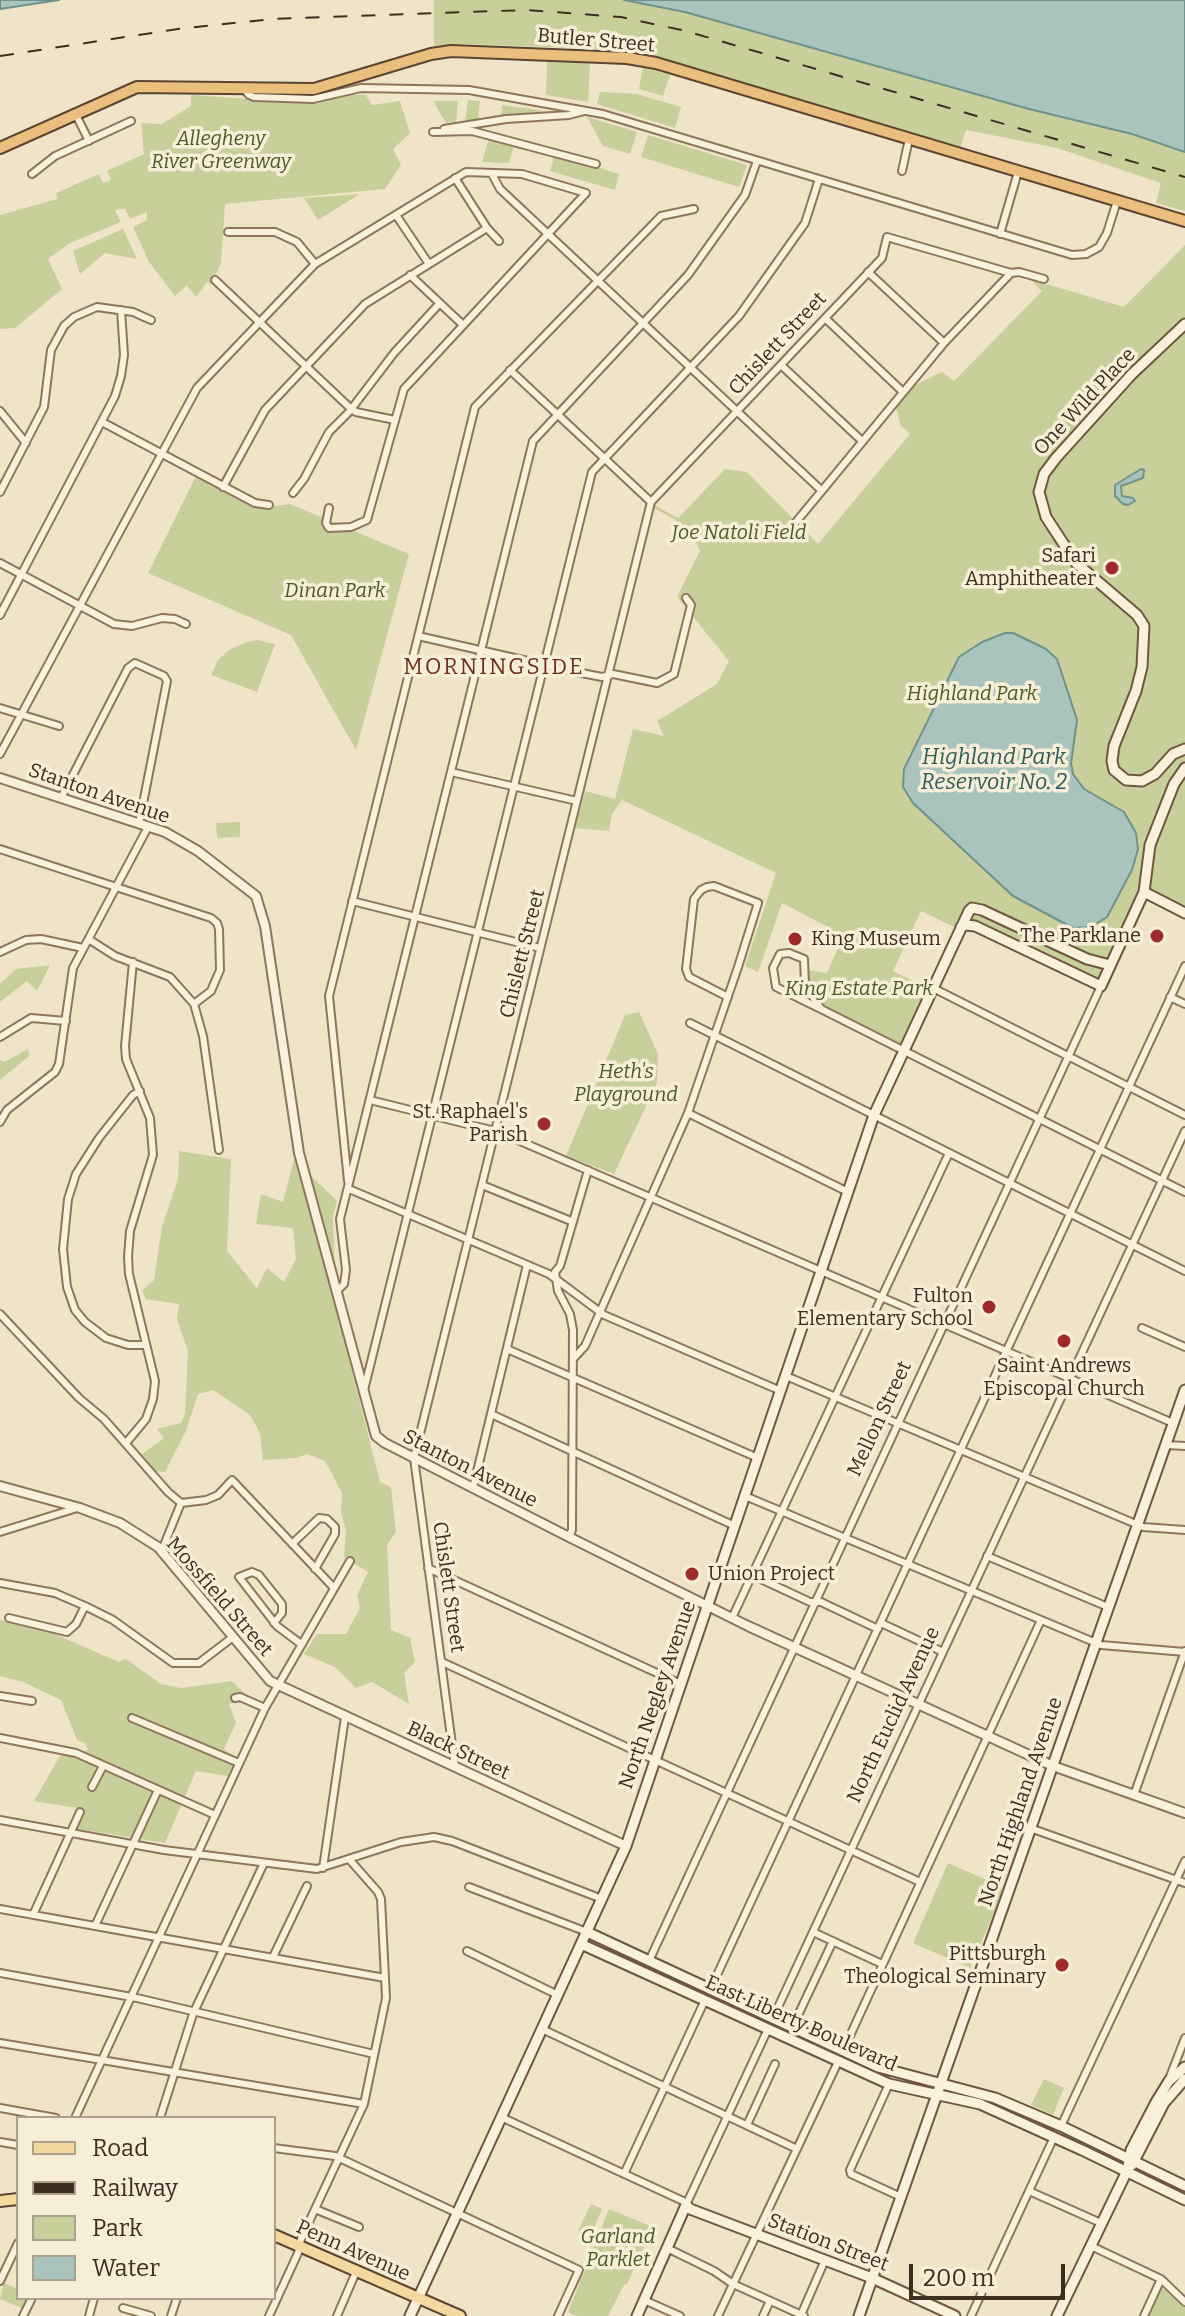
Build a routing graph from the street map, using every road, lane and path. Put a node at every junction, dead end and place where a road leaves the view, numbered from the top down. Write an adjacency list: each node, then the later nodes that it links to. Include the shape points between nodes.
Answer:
1 (243, 88): 2 (street, via 254,97 313,99 361,88 469,90); 3 (highway, Butler Street, via 137,87); 5 (highway, Butler Street, via 319,88 444,52 627,58)
2 (586, 111): 10 (street); 11 (street, via 433,132 472,131)
3 (75, 113): 7 (highway, Butler Street); 8 (street)
4 (131, 121): 8 (street)
5 (909, 139): 12 (street); 13 (highway, Butler Street)
6 (0, 140): 7 (highway)
7 (15, 140): 9 (highway, Butler Street)
8 (89, 141): 14 (street)
9 (0, 148)
10 (757, 161): 17 (street); 40 (street, via 745,195 688,275)
11 (596, 164)
12 (902, 171)
13 (1018, 172): 18 (highway, Butler Street); 25 (street)
14 (32, 174)
15 (492, 174): 16 (street, via 466,172); 24 (street, via 500,189); 24 (street, via 522,174 586,193)
16 (455, 178): 20 (street); 22 (street)
17 (819, 179): 25 (street); 46 (street, via 805,223 739,316)
18 (1117, 201): 21 (highway, Butler Street); 25 (street, via 1105,238 1086,254 1067,255)
19 (694, 209): 32 (street, via 661,216)
20 (396, 215): 27 (street); 28 (street)
21 (1185, 221)
22 (487, 228): 26 (street); 28 (street)
23 (228, 232): 27 (street, via 263,230 287,236)
24 (548, 234): 32 (street); 42 (street)
25 (1000, 234)
26 (499, 241)
27 (315, 264): 39 (street)
28 (429, 264): 31 (street)
29 (868, 272): 30 (street, Chislett Street, via 882,258 887,237); 37 (street, Chislett Street); 43 (street)
30 (1011, 273): 33 (street); 43 (street)
31 (410, 275): 35 (street); 45 (street, via 365,304)
32 (597, 279): 40 (street); 47 (street)
33 (1044, 279)
34 (215, 280): 39 (street)
35 (440, 303): 42 (street); 49 (street)
36 (121, 310): 38 (street); 54 (street, via 121,376); 56 (street, via 97,307 64,326 51,350 44,407)
37 (825, 318): 44 (street, Chislett Street); 48 (street)
38 (151, 320)
39 (260, 322): 45 (street); 57 (street, via 197,388)
40 (643, 323): 46 (street); 52 (street)
41 (1185, 324): 80 (main road, One Wild Place, via 1056,458 1039,492 1041,506 1076,563 1144,626 1142,667 1114,746 1113,766 1126,780 1142,781)
42 (463, 325): 53 (street, via 404,389)
43 (944, 343): 48 (street)
44 (781, 365): 51 (street, Chislett Street); 55 (street)
45 (306, 366): 49 (street); 59 (street, via 265,410)
46 (690, 367): 51 (street); 58 (street)
47 (510, 370): 52 (street); 73 (street, via 475,407)
48 (903, 392): 55 (street)
49 (351, 408): 53 (street); 62 (street, via 329,432)
50 (0, 411): 56 (street)
51 (737, 412): 61 (street); 63 (street, Chislett Street)
52 (557, 414): 58 (street); 74 (street, via 533,441)
53 (395, 420): 65 (street, via 367,520 329,528)
54 (102, 422): 57 (street); 68 (street)
55 (862, 441): 61 (street)
56 (26, 443): 60 (street)
57 (162, 454): 59 (street); 70 (street)
58 (605, 459): 63 (street); 75 (street, via 592,472)
59 (223, 487): 64 (street)
60 (0, 490)
61 (821, 490): 66 (street)
62 (293, 493)
63 (651, 502): 76 (street, Chislett Street)
64 (269, 505)
65 (329, 508)
66 (796, 522)
67 (0, 563): 68 (street)
68 (22, 574): 70 (street); 71 (street)
69 (686, 598): 76 (street, via 691,605 674,674 657,683)
70 (80, 605): 72 (street, via 114,624 132,626 162,618); 78 (street)
71 (0, 615)
72 (186, 624)
73 (418, 636): 74 (street); 94 (street)
74 (481, 651): 75 (street); 83 (street)
75 (544, 664): 76 (street); 86 (street)
76 (608, 676): 88 (street, Chislett Street)
77 (0, 708): 78 (street)
78 (21, 715): 79 (street); 81 (street)
79 (59, 726)
80 (1184, 750)
81 (0, 754)
82 (1185, 768): 89 (main road)
83 (451, 772): 86 (street); 96 (street)
84 (0, 778): 87 (street, Stanton Avenue)
85 (1185, 778): 89 (main road)
86 (514, 788): 88 (street); 98 (street)
87 (61, 798): 90 (street, Stanton Avenue); 90 (street, via 132,663 167,678)
88 (577, 801): 101 (street, Chislett Street)
89 (1163, 815): 93 (main road, via 1149,849)
90 (144, 825): 92 (street); 152 (street, Stanton Avenue, via 198,851 256,896 299,1153)
91 (0, 849): 92 (street)
92 (115, 888): 99 (street); 112 (street, via 217,923 220,970 211,991)
93 (1144, 892): 95 (main road); 104 (main road, Mellon Street)
94 (352, 901): 96 (street); 139 (street, via 329,996)
95 (1185, 913)
96 (415, 917): 98 (street); 123 (street)
97 (961, 927): 104 (main road, North Negley Avenue, via 975,908); 106 (main road, via 975,926); 107 (main road, North Negley Avenue)
98 (478, 932): 101 (street); 127 (street)
99 (90, 940): 100 (street); 103 (street)
100 (83, 948): 102 (street, via 41,939); 115 (street, via 70,979)
101 (540, 948): 130 (street, Chislett Street)
102 (0, 952)
103 (133, 962): 112 (street, via 170,977); 122 (street, via 125,1046)
104 (1110, 965): 106 (main road, Mellon Street)
105 (1185, 966): 110 (street)
106 (1101, 986): 120 (street, Mellon Street)
107 (933, 988): 119 (main road, North Negley Avenue); 120 (street)
108 (807, 989): 111 (street); 111 (street, via 804,959 780,954 773,968 775,986); 114 (street)
109 (728, 997): 109 (street, via 689,977 686,969 694,899 714,886 759,902); 117 (street)
110 (1170, 997): 113 (street); 121 (street)
111 (799, 999): 114 (street)
112 (194, 1004): 133 (street)
113 (1185, 1004)
114 (821, 1009): 119 (street)
115 (66, 1021): 118 (street, via 31,1018); 129 (street, via 55,1072 7,1110)
116 (690, 1023): 117 (street)
117 (714, 1035): 124 (street); 125 (street)
118 (0, 1037)
119 (903, 1051): 125 (main road, North Negley Avenue); 128 (street)
120 (1068, 1056): 121 (street); 128 (street, Mellon Street)
121 (1129, 1087): 126 (street); 132 (street)
122 (140, 1091): 158 (street, via 150,1118 153,1155 130,1231 128,1257); 158 (street, via 76,1174 63,1249 67,1287 85,1322 106,1338)
123 (370, 1100): 127 (street); 139 (street)
124 (688, 1113): 140 (street); 142 (street)
125 (874, 1115): 134 (street); 140 (main road, North Negley Avenue)
126 (1185, 1115)
127 (433, 1116): 130 (street); 144 (street)
128 (1039, 1119): 132 (street); 137 (street, Mellon Street)
129 (0, 1122)
130 (495, 1131): 135 (street); 138 (street, Chislett Street)
131 (1185, 1131): 136 (street, North Euclid Avenue)
132 (1100, 1149): 136 (street); 143 (street)
133 (219, 1150)
134 (949, 1153): 137 (street); 153 (street)
135 (588, 1170): 142 (street); 145 (street)
136 (1162, 1180): 141 (street); 147 (street, North Euclid Avenue)
137 (1010, 1183): 143 (street); 156 (street, Mellon Street)
138 (482, 1185): 145 (street); 146 (street, Chislett Street)
139 (349, 1189): 144 (street); 152 (street, via 340,1219 346,1270)
140 (848, 1192): 149 (main road, North Negley Avenue)
141 (1185, 1192)
142 (652, 1197): 149 (street); 154 (street)
143 (1070, 1213): 147 (street); 161 (street)
144 (409, 1214): 146 (street); 168 (street)
145 (571, 1221): 151 (street)
146 (468, 1239): 148 (street); 178 (street, Chislett Street)
147 (1132, 1244): 150 (street); 165 (street, North Euclid Avenue)
148 (527, 1265): 151 (street); 160 (street)
149 (821, 1271): 153 (street); 163 (main road, North Negley Avenue)
150 (1185, 1271)
151 (556, 1279): 154 (street); 162 (street, via 570,1314)
152 (337, 1291): 168 (street, Stanton Avenue)
153 (881, 1298): 156 (street); 169 (street)
154 (600, 1313): 162 (street); 167 (street)
155 (0, 1314): 173 (street)
156 (944, 1324): 161 (street); 171 (street, Mellon Street)
157 (1142, 1328): 159 (street)
158 (146, 1345): 173 (street, via 155,1381 153,1399 140,1429)
159 (1185, 1347)
160 (507, 1349): 164 (street); 170 (street)
161 (1006, 1351): 165 (street); 176 (street)
162 (573, 1359): 164 (street)
163 (786, 1376): 167 (main road, North Negley Avenue); 169 (street)
164 (573, 1377): 177 (street); 179 (street)
165 (1070, 1379): 172 (street); 180 (street, North Euclid Avenue)
166 (1185, 1390): 172 (main road, North Highland Avenue)
167 (781, 1391): 179 (main road, North Negley Avenue)
168 (364, 1393): 178 (street, Stanton Avenue, via 376,1436)
169 (835, 1395): 171 (street); 186 (street)
170 (491, 1414): 177 (street); 182 (street)
171 (898, 1423): 176 (street); 192 (street, Mellon Street)
172 (1173, 1423): 174 (main road, North Highland Avenue)
173 (126, 1443): 184 (street)
174 (1165, 1445): 175 (street); 187 (main road, North Highland Avenue)
175 (1185, 1446)
176 (961, 1449): 180 (street); 197 (street)
177 (573, 1452): 188 (street); 191 (street)
178 (414, 1458): 182 (street, Stanton Avenue); 198 (street, Chislett Street)
179 (758, 1458): 183 (main road, North Negley Avenue)
180 (1024, 1477): 187 (street); 195 (street, North Euclid Avenue)
181 (0, 1486): 185 (street, Mossfield Street)
182 (473, 1488): 191 (street, Stanton Avenue)
183 (745, 1496): 186 (street); 188 (main road, North Negley Avenue)
184 (181, 1503): 193 (street, via 218,1495 232,1480); 194 (street)
185 (80, 1508): 190 (street); 194 (street, Mossfield Street, via 120,1523)
186 (781, 1511): 192 (street); 200 (street)
187 (1137, 1525): 189 (street); 207 (main road, North Highland Avenue)
188 (735, 1526): 206 (main road, North Negley Avenue)
189 (1185, 1530)
190 (0, 1532)
191 (569, 1537): 206 (street, Stanton Avenue)
192 (845, 1538): 197 (street); 204 (street, Mellon Street)
193 (292, 1544): 199 (street); 199 (street, via 319,1518 327,1519 336,1531)
194 (162, 1550): 213 (street, Mossfield Street)
195 (987, 1556): 203 (street, North Euclid Avenue); 207 (street)
196 (350, 1561): 202 (street)
197 (907, 1564): 203 (street); 212 (street)
198 (428, 1568): 219 (street, Chislett Street); 221 (street)
199 (315, 1569): 202 (street)
200 (752, 1575): 204 (street); 209 (street)
201 (0, 1583): 205 (street, via 55,1593)
202 (334, 1588): 215 (street)
203 (971, 1591): 210 (street); 217 (street, North Euclid Avenue)
204 (815, 1602): 212 (street); 216 (street, Mellon Street)
205 (85, 1606): 208 (street, via 67,1632); 213 (street, via 173,1663 199,1663)
206 (708, 1606): 209 (street, Stanton Avenue); 221 (main road, North Negley Avenue)
207 (1108, 1607): 214 (main road, North Highland Avenue)
208 (9, 1618)
209 (732, 1618): 216 (street, Stanton Avenue)
210 (1041, 1620): 214 (street); 230 (street)
211 (274, 1623): 211 (street, via 282,1604 259,1575 239,1577); 215 (street)
212 (879, 1626): 217 (street); 220 (street)
213 (233, 1637): 222 (street, Mossfield Street)
214 (1096, 1643): 218 (street); 235 (main road, North Highland Avenue)
215 (301, 1644): 222 (street)
216 (794, 1647): 220 (street, Stanton Avenue); 239 (street, Mellon Street)
217 (943, 1652): 226 (street, North Euclid Avenue)
218 (1185, 1652): 240 (street)
219 (442, 1662): 232 (street); 236 (street, Chislett Street)
220 (856, 1675): 226 (street, Stanton Avenue); 245 (street)
221 (681, 1684): 232 (main road, North Negley Avenue)
222 (277, 1685): 227 (street); 228 (street, Black Street)
223 (0, 1696): 225 (street)
224 (235, 1698): 227 (street)
225 (32, 1701)
226 (918, 1705): 230 (street, Stanton Avenue); 251 (street, North Euclid Avenue)
227 (265, 1708): 233 (street)
228 (345, 1717): 236 (street, Black Street); 256 (street)
229 (132, 1718): 233 (street)
230 (987, 1736): 235 (street, Stanton Avenue); 258 (street)
231 (0, 1738): 234 (street, via 58,1748)
232 (656, 1759): 239 (street); 250 (main road, North Negley Avenue)
233 (239, 1763): 243 (street)
234 (103, 1766): 237 (street); 238 (street)
235 (1053, 1766): 240 (street, Stanton Avenue); 246 (main road, North Highland Avenue)
236 (455, 1767): 250 (street, Black Street)
237 (92, 1787)
238 (158, 1790): 243 (street); 249 (street)
239 (727, 1792): 245 (street); 274 (street, Mellon Street)
240 (1134, 1795): 242 (street, Stanton Avenue)
241 (80, 1812): 248 (street)
242 (1185, 1813)
243 (215, 1815): 252 (street)
244 (1, 1820): 247 (street); 248 (street)
245 (789, 1820): 251 (street); 278 (street)
246 (1030, 1828): 257 (street); 301 (main road, North Highland Avenue)
247 (0, 1829)
248 (71, 1832): 249 (street); 264 (street)
249 (133, 1843): 252 (street); 265 (street)
250 (626, 1846): 262 (main road, North Negley Avenue)
251 (851, 1850): 258 (street); 267 (street, North Euclid Avenue)
252 (197, 1854): 255 (street); 268 (street)
253 (349, 1859): 256 (street); 262 (street, via 434,1837); 277 (street, via 381,1899)
254 (1185, 1861): 257 (street)
255 (264, 1863): 256 (street); 271 (street)
256 (323, 1868)
257 (1175, 1880): 259 (street); 310 (street)
258 (920, 1882): 275 (street)
259 (1185, 1883)
260 (307, 1886): 273 (street)
261 (469, 1887): 266 (street)
262 (602, 1899): 266 (main road, North Negley Avenue)
263 (0, 1909): 264 (street)
264 (33, 1915): 265 (street)
265 (95, 1926): 268 (street)
266 (587, 1932): 270 (main road, North Negley Avenue); 274 (main road, East Liberty Boulevard)
267 (813, 1932): 269 (street); 283 (street, North Euclid Avenue)
268 (159, 1937): 271 (street); 280 (street)
269 (833, 1941): 275 (street); 284 (street)
270 (581, 1944): 279 (main road, North Negley Avenue); 281 (main road, East Liberty Boulevard)
271 (224, 1949): 273 (street); 282 (street)
272 (467, 1951): 279 (street)
273 (273, 1957): 277 (street)
274 (649, 1961): 278 (main road, East Liberty Boulevard)
275 (882, 1964): 288 (street)
276 (0, 1973): 280 (street)
277 (385, 1978): 290 (street)
278 (710, 1990): 283 (main road, East Liberty Boulevard)
279 (558, 1995): 285 (main road, North Negley Avenue)
280 (131, 1997): 282 (street); 292 (street)
281 (705, 2000): 283 (main road, East Liberty Boulevard); 300 (street)
282 (195, 2011): 290 (street); 296 (street)
283 (770, 2024): 284 (main road, East Liberty Boulevard); 293 (main road, East Liberty Boulevard); 307 (street, North Euclid Avenue)
284 (792, 2028): 288 (main road, East Liberty Boulevard)
285 (542, 2029): 300 (street); 308 (main road, North Negley Avenue)
286 (1185, 2038): 289 (street)
287 (0, 2043): 292 (street)
288 (843, 2051): 301 (main road, East Liberty Boulevard)
289 (1179, 2051): 291 (street); 298 (street)
290 (374, 2054): 302 (street)
291 (1185, 2059)
292 (101, 2061): 296 (street); 305 (street)
293 (838, 2062): 299 (main road, East Liberty Boulevard); 313 (street)
294 (775, 2064): 309 (street)
295 (1185, 2067): 298 (main road)
296 (174, 2073): 302 (street); 306 (street)
297 (1185, 2079): 315 (main road, via 1164,2103)
298 (1169, 2081): 315 (main road)
299 (889, 2084): 301 (main road, East Liberty Boulevard); 320 (street, via 850,2170)
300 (665, 2087): 307 (street); 317 (street)
301 (939, 2089): 310 (main road, East Liberty Boulevard, via 995,2098); 311 (main road, East Liberty Boulevard); 320 (main road, North Highland Avenue)
302 (364, 2104): 314 (street)
303 (0, 2108): 304 (street)
304 (45, 2116)
305 (76, 2116)
306 (161, 2116)
307 (727, 2116): 309 (street); 322 (street, North Euclid Avenue)
308 (501, 2117): 317 (street); 324 (main road, North Negley Avenue)
309 (747, 2125): 313 (street)
310 (1061, 2126): 315 (main road, East Liberty Boulevard)
311 (1054, 2137): 316 (main road, East Liberty Boulevard); 319 (street)
312 (276, 2148): 314 (street)
313 (797, 2149): 327 (street)
314 (340, 2158): 323 (street); 324 (street)
315 (1132, 2160): 316 (main road); 318 (main road, East Liberty Boulevard)
316 (1127, 2171): 321 (main road, East Liberty Boulevard); 325 (main road)
317 (624, 2174): 322 (street)
318 (1185, 2186)
319 (1029, 2191): 325 (street); 358 (street)
320 (901, 2197): 335 (main road, North Highland Avenue)
321 (1184, 2200)
322 (686, 2205): 327 (main road, Station Street); 332 (main road, North Euclid Avenue)
323 (315, 2209): 326 (street); 329 (street)
324 (457, 2213): 339 (main road, North Negley Avenue); 351 (street, via 579,2270)
325 (1101, 2223): 330 (main road)
326 (359, 2227)
327 (757, 2234): 333 (main road, Station Street); 338 (street)
328 (276, 2236): 329 (main road, Penn Avenue)
329 (299, 2246): 334 (main road, Penn Avenue); 341 (street)
330 (1091, 2246): 336 (street); 359 (main road)
331 (16, 2247): 337 (street)
332 (667, 2248): 338 (street); 342 (main road, North Euclid Avenue)
333 (825, 2260): 335 (main road, Station Street); 356 (street)
334 (356, 2272): 339 (main road, Penn Avenue); 347 (street)
335 (872, 2278): 345 (main road, Station Street); 357 (main road, North Highland Avenue)
336 (1161, 2279): 340 (street); 360 (street)
337 (0, 2281)
338 (733, 2284): 343 (street); 354 (street)
339 (417, 2299): 348 (main road, North Negley Avenue); 349 (main road, Penn Avenue); 350 (main road, Penn Avenue)
340 (1184, 2299)
341 (276, 2300)
342 (644, 2300): 352 (main road, North Euclid Avenue); 353 (street)
343 (770, 2301): 355 (street); 356 (street)
344 (123, 2308): 346 (street)
345 (950, 2315)
346 (151, 2316)
347 (337, 2316)
348 (410, 2316)
349 (443, 2316)
350 (460, 2316)
351 (558, 2316)
352 (637, 2316)
353 (680, 2316)
354 (718, 2316)
355 (763, 2316)
356 (802, 2316)
357 (859, 2316)
358 (971, 2316)
359 (1057, 2316)
360 (1144, 2316)

